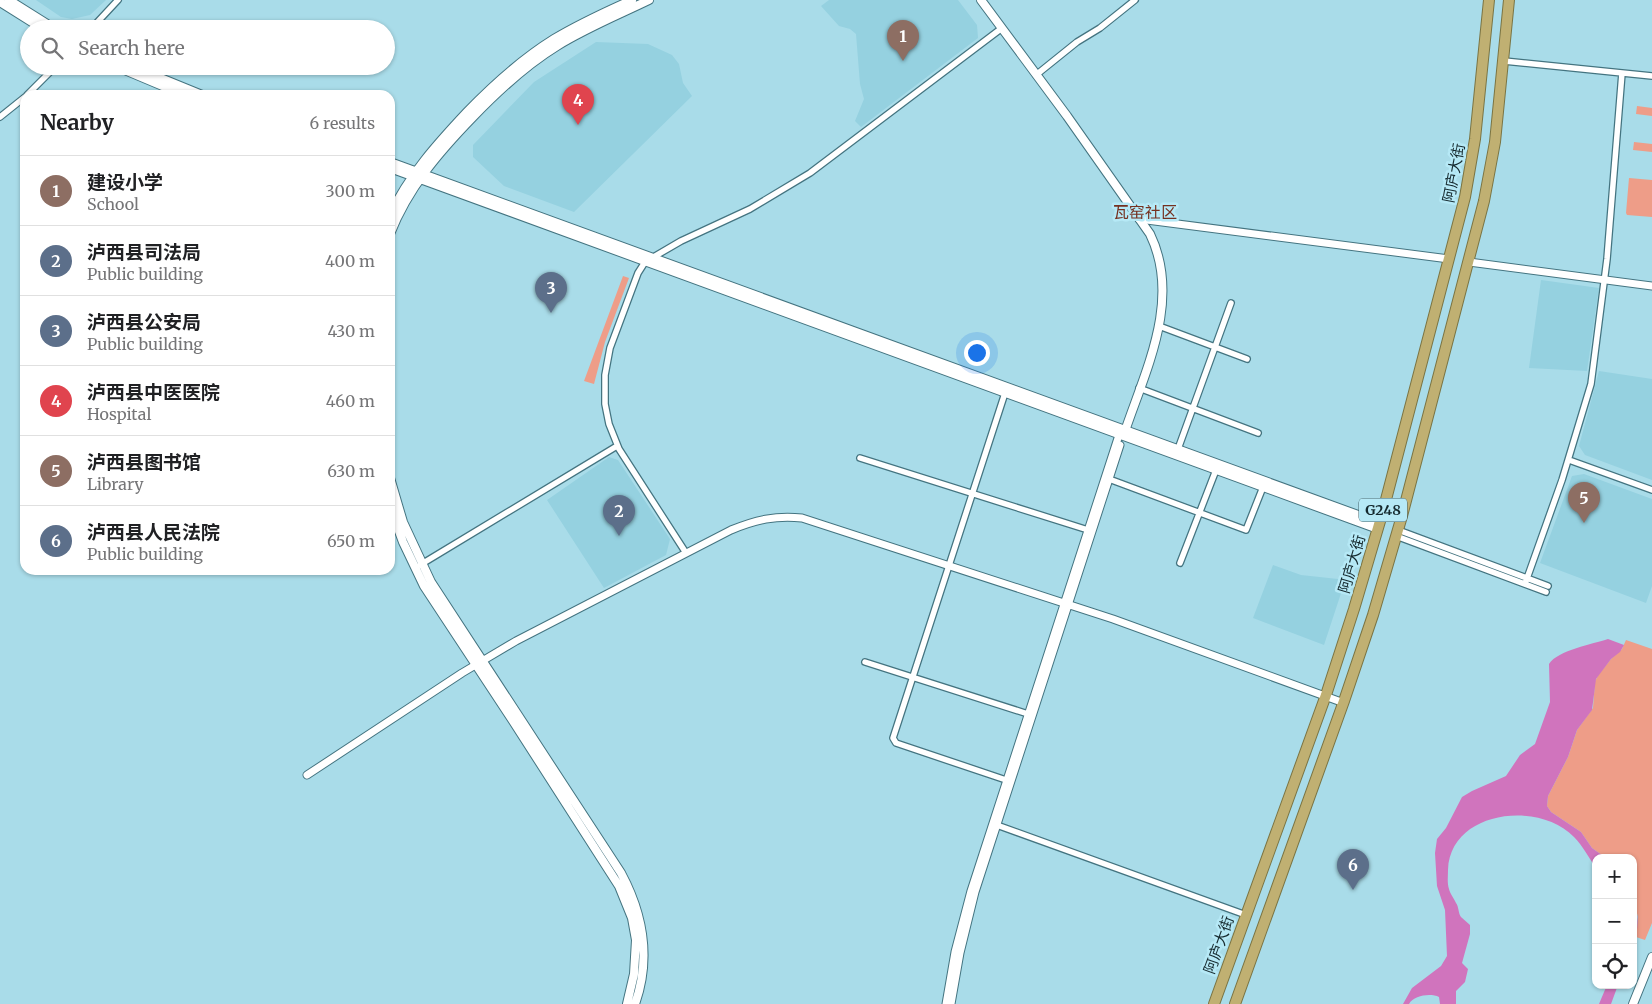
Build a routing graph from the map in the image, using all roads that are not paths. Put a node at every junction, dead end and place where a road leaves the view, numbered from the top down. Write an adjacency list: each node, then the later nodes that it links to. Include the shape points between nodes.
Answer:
1 (9, 0): 12 (main road)
2 (118, 0): 13 (street)
3 (632, 0): 29 (main road, via 575,27 525,60 437,143)
4 (649, 0): 29 (main road, via 578,34 536,60 482,108)
5 (976, 0): 14 (main road)
6 (981, 0): 14 (main road)
7 (1134, 0): 17 (street)
8 (1489, 0): 33 (highway, 阿庐大街 / G248, via 1476,139)
9 (1509, 0): 15 (highway, G248)
10 (0, 2): 11 (main road)
11 (29, 20)
12 (41, 20)
13 (99, 20)
14 (1000, 29): 17 (main road); 34 (street, via 810,173 750,209); 45 (main road, via 1146,237 1154,255 1159,286 1157,314)
15 (1504, 61): 16 (street); 35 (highway, G248, via 1489,179)
16 (1622, 73): 21 (street); 36 (street)
17 (1036, 74): 31 (main road)
18 (47, 75): 22 (street)
19 (136, 75): 23 (main road)
20 (153, 75): 24 (main road)
21 (1652, 76)
22 (32, 90)
23 (172, 90)
24 (190, 90)
25 (20, 101): 26 (street)
26 (0, 117)
27 (395, 164): 29 (main road)
28 (395, 169): 29 (main road)
29 (418, 175): 30 (main road); 32 (main road); 34 (main road)
30 (395, 208)
31 (1139, 219): 33 (street); 39 (main road, via 1155,244 1162,270 1164,296)
32 (395, 224)
33 (1449, 259): 59 (highway, 阿庐大街 / G248)
34 (648, 260): 43 (main road); 45 (main road); 47 (street, via 638,273 606,366 605,404)
35 (1469, 262): 36 (street); 61 (highway, G248)
36 (1605, 280): 37 (street); 50 (street, via 1591,384)
37 (1652, 286)
38 (1231, 303): 40 (street)
39 (1159, 326): 40 (street); 42 (main road)
40 (1215, 347): 41 (street); 44 (street)
41 (1247, 359)
42 (1139, 388): 44 (street); 45 (main road)
43 (1005, 393): 45 (main road); 55 (street)
44 (1193, 408): 46 (street); 48 (street)
45 (1122, 432): 48 (main road); 51 (main road); 52 (street); 60 (street)
46 (1258, 433)
47 (618, 446): 62 (street); 65 (street)
48 (1178, 449): 59 (main road)
49 (860, 458): 55 (street)
50 (1569, 460): 54 (street); 66 (street)
51 (1216, 470): 53 (main road); 57 (street)
52 (1109, 479): 57 (street); 68 (street)
53 (1263, 487): 57 (street, via 1246,530); 59 (main road)
54 (1652, 490)
55 (972, 493): 60 (street); 64 (street)
56 (395, 495): 65 (main road)
57 (1200, 512): 63 (street)
58 (395, 520): 65 (main road, via 403,542)
59 (1379, 526): 72 (highway, 阿庐大街 / G248)
60 (1088, 530): 68 (street)
61 (1397, 533): 66 (street); 73 (highway, G248)
62 (686, 553): 64 (street, via 748,523 774,517 793,517); 70 (street)
63 (1180, 563)
64 (948, 565): 68 (street); 71 (street)
65 (418, 566): 70 (main road)
66 (1526, 581): 67 (street)
67 (1547, 589)
68 (1066, 603): 72 (street); 74 (street); 77 (street)
69 (865, 662): 71 (street)
70 (479, 663): 75 (street); 80 (main road, via 624,896 634,929 636,951); 81 (main road, via 616,864 631,892 642,928 644,949)
71 (912, 678): 74 (street); 76 (street, via 893,736 896,743)
72 (1325, 696): 73 (street); 78 (highway, 阿庐大街 / G248)
73 (1344, 703): 85 (highway, G248)
74 (1028, 714): 76 (street)
75 (307, 775)
76 (1006, 780): 77 (street)
77 (995, 824): 78 (street); 82 (street, via 966,909); 83 (street, via 970,910)
78 (1246, 915): 84 (highway, 阿庐大街 / G248)
79 (1652, 957): 86 (main road)
80 (626, 1004)
81 (635, 1004)
82 (946, 1004)
83 (951, 1004)
84 (1214, 1004)
85 (1235, 1004)
86 (1633, 1004)

